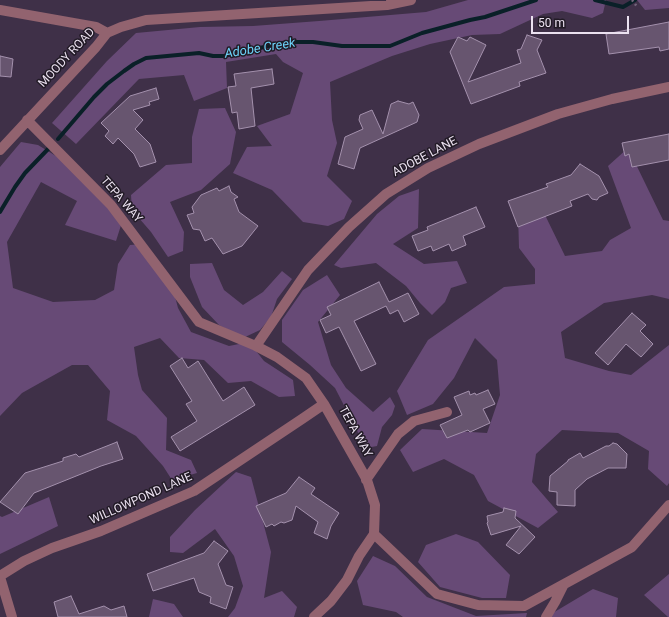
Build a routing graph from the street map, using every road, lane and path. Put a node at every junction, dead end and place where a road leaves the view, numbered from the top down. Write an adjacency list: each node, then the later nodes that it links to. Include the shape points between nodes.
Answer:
1 (410, 0): 5 (street, MOODY ROAD, via 387,5 146,20)
2 (632, 0): 3 (path)
3 (638, 8)
4 (0, 10): 5 (street, via 96,27)
5 (107, 34): 7 (street, MOODY ROAD)
6 (669, 86): 9 (street, ADOBE LANE, via 558,114 479,144 428,168 386,194 348,228 308,270)
7 (27, 120): 8 (street, MOODY ROAD); 9 (street, TEPA WAY, via 111,205 199,322)
8 (0, 150)
9 (256, 346): 10 (street, TEPA WAY, via 277,357 306,378)
10 (324, 404): 12 (street, TEPA WAY); 15 (street, WILLOWPOND LANE, via 194,491 101,532 52,548)
11 (447, 412): 12 (street, via 414,421 398,434)
12 (366, 480): 14 (street, TEPA WAY, via 375,505)
13 (669, 505): 16 (street, via 632,547)
14 (374, 534): 16 (street, via 437,594 478,605 524,606); 18 (street, via 347,580 331,601)
15 (0, 576): 17 (street, WILLOWPOND LANE)
16 (564, 584): 19 (street)
17 (12, 617)
18 (314, 617)
19 (546, 617)

